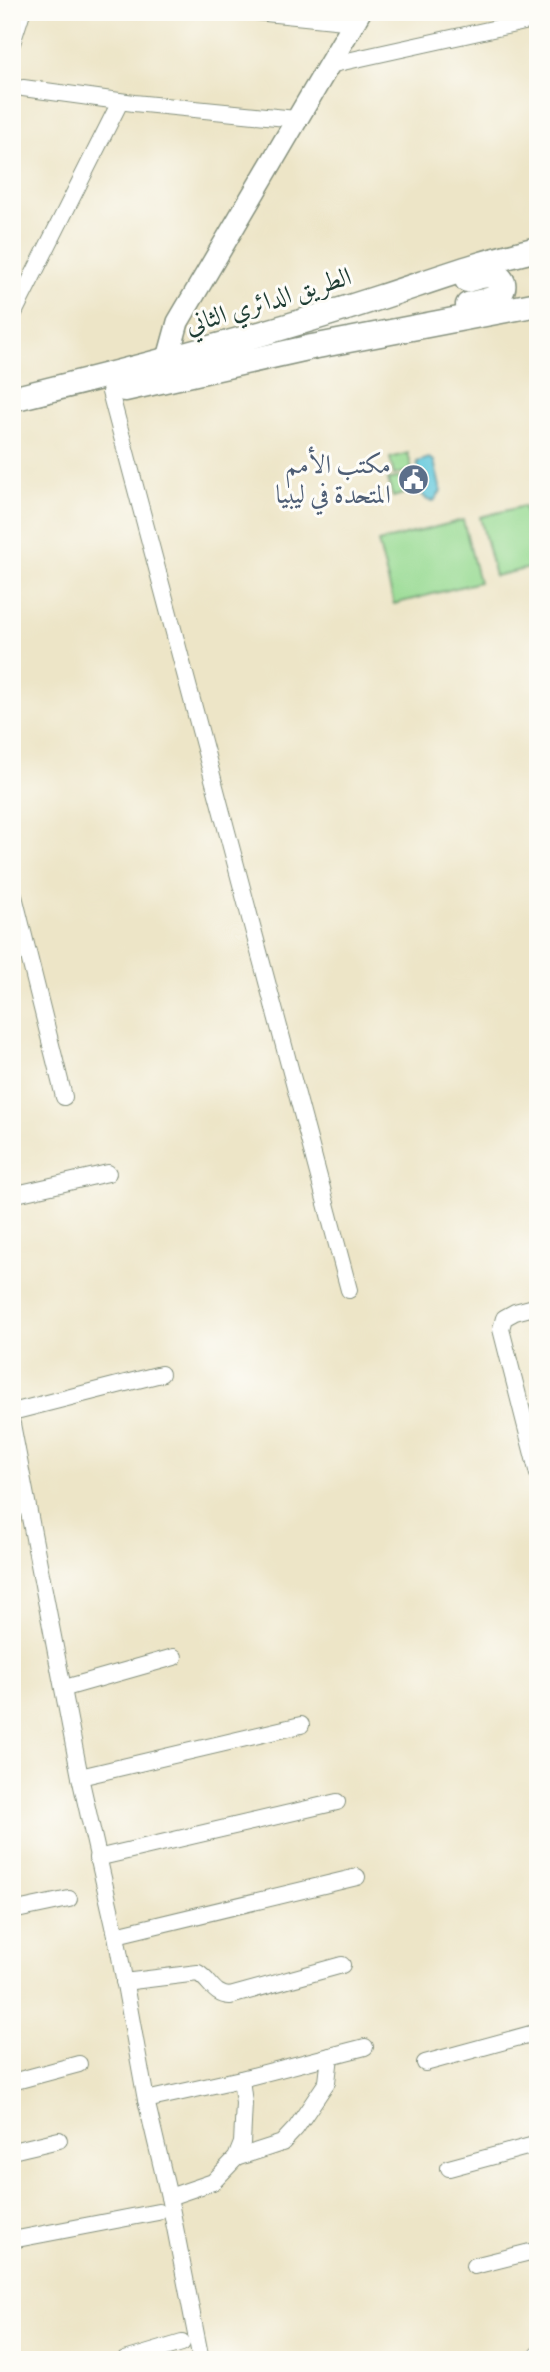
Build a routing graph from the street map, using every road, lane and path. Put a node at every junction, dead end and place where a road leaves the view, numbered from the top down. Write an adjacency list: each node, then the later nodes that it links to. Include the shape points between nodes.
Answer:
1 (22, 12): 5 (street)
2 (256, 12): 3 (street)
3 (357, 17): 6 (main road)
4 (538, 19): 6 (street)
5 (12, 43)
6 (329, 65): 9 (main road)
7 (23, 88): 8 (street)
8 (120, 102): 9 (street); 13 (street)
9 (296, 119): 15 (main road, via 178,322)
10 (538, 249): 11 (highway, الطريق الدائري الثاني)
11 (380, 298): 14 (highway, via 486,275 500,278 503,284 497,296 488,299); 15 (highway, الطريق الدائري الثاني)
12 (538, 304): 14 (highway, الطريق الدائري الثاني)
13 (12, 317)
14 (312, 347): 16 (highway, الطريق الدائري الثاني)
15 (167, 362): 17 (highway, الطريق الدائري الثاني)
16 (110, 392): 18 (highway, الطريق الدائري الثاني); 23 (street)
17 (12, 400)
18 (12, 417)
19 (12, 888): 20 (street)
20 (64, 1097)
21 (108, 1173): 22 (street)
22 (12, 1195)
23 (349, 1290)
24 (538, 1306): 28 (street, via 504,1318 500,1329)
25 (161, 1374): 26 (street)
26 (12, 1412)
27 (12, 1424): 30 (street)
28 (538, 1475)
29 (174, 1657): 30 (street)
30 (65, 1688): 32 (street)
31 (301, 1725): 32 (street)
32 (80, 1777): 34 (street)
33 (337, 1802): 34 (street)
34 (97, 1858): 38 (street)
35 (357, 1877): 38 (street)
36 (69, 1899): 37 (street)
37 (12, 1911)
38 (116, 1935): 40 (street)
39 (342, 1965): 40 (street, via 230,1996 215,1991 198,1973)
40 (124, 1982): 48 (street)
41 (538, 2032): 44 (street)
42 (366, 2046): 43 (street)
43 (330, 2056): 46 (street); 52 (street, via 327,2082 296,2129 282,2143)
44 (425, 2063)
45 (79, 2064): 47 (street)
46 (241, 2079): 48 (street); 52 (street, via 242,2143)
47 (12, 2082)
48 (146, 2100): 54 (street)
49 (59, 2140): 51 (street)
50 (538, 2144): 53 (street)
51 (12, 2151)
52 (236, 2158): 54 (street, via 213,2182)
53 (449, 2168)
54 (169, 2197): 62 (street)
55 (158, 2212): 56 (street)
56 (12, 2240)
57 (538, 2250): 58 (street)
58 (474, 2266)
59 (182, 2343): 61 (street)
60 (538, 2354): 63 (street)
61 (125, 2360)
62 (201, 2360)
63 (533, 2360)

